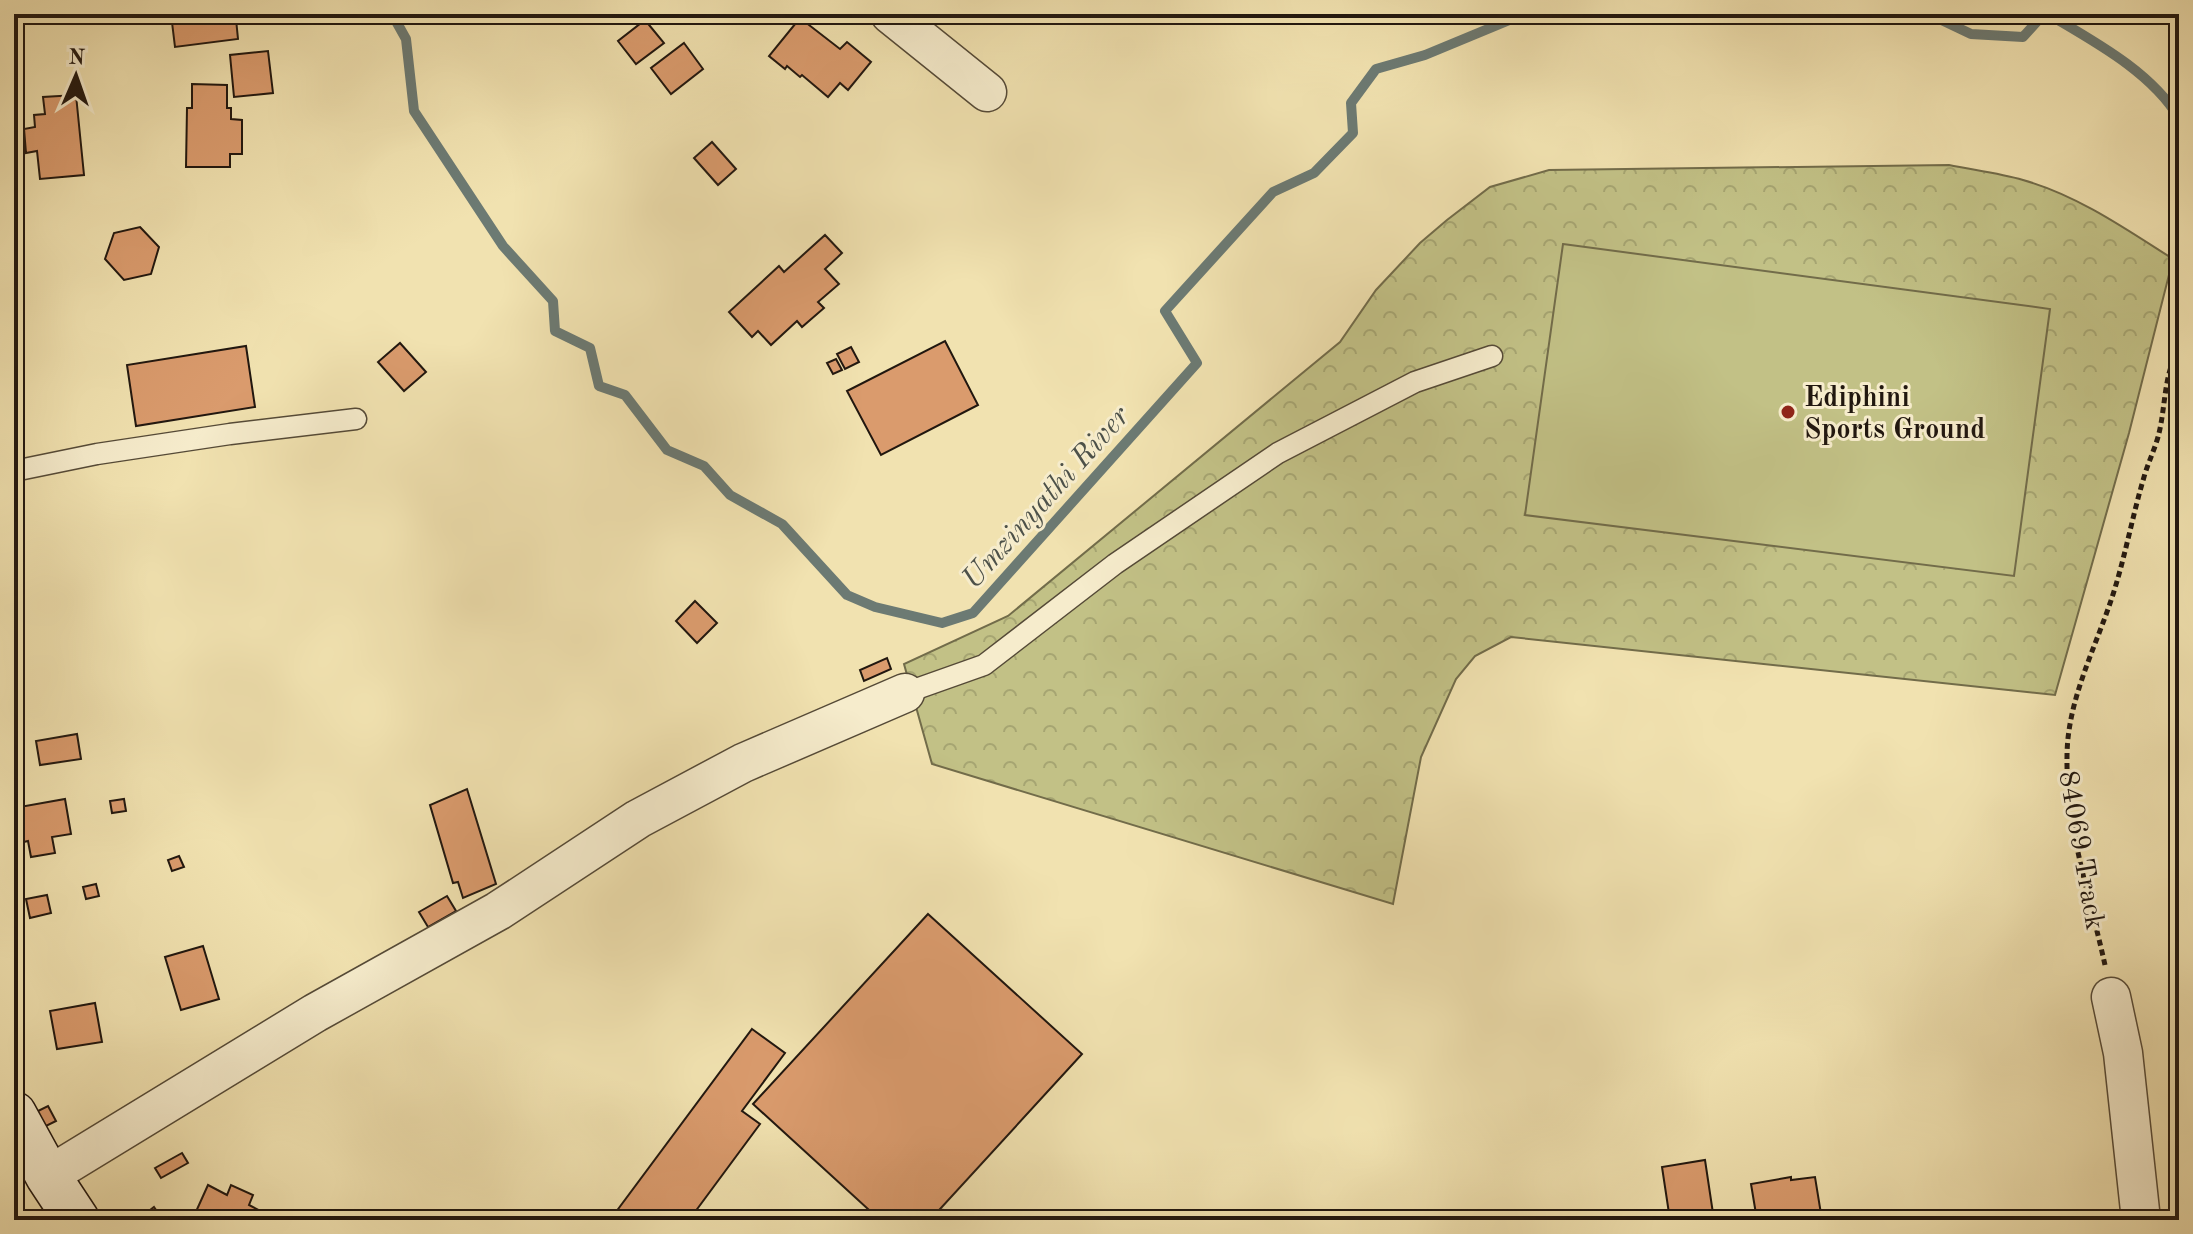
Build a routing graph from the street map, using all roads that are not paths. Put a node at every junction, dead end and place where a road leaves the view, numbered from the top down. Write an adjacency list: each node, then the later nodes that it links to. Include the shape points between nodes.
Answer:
1 (890, 14): 2 (street)
2 (987, 92)
3 (1492, 356): 6 (lane, via 1415,382 1278,453 1115,564 984,665)
4 (356, 419): 5 (lane, via 97,454)
5 (14, 471)
6 (905, 693): 9 (street, via 743,763 638,819 498,911 315,1013)
7 (2111, 997): 11 (street, via 2123,1053)
8 (14, 1114): 9 (main road)
9 (48, 1176): 10 (main road)
10 (77, 1220)
11 (2141, 1220)

